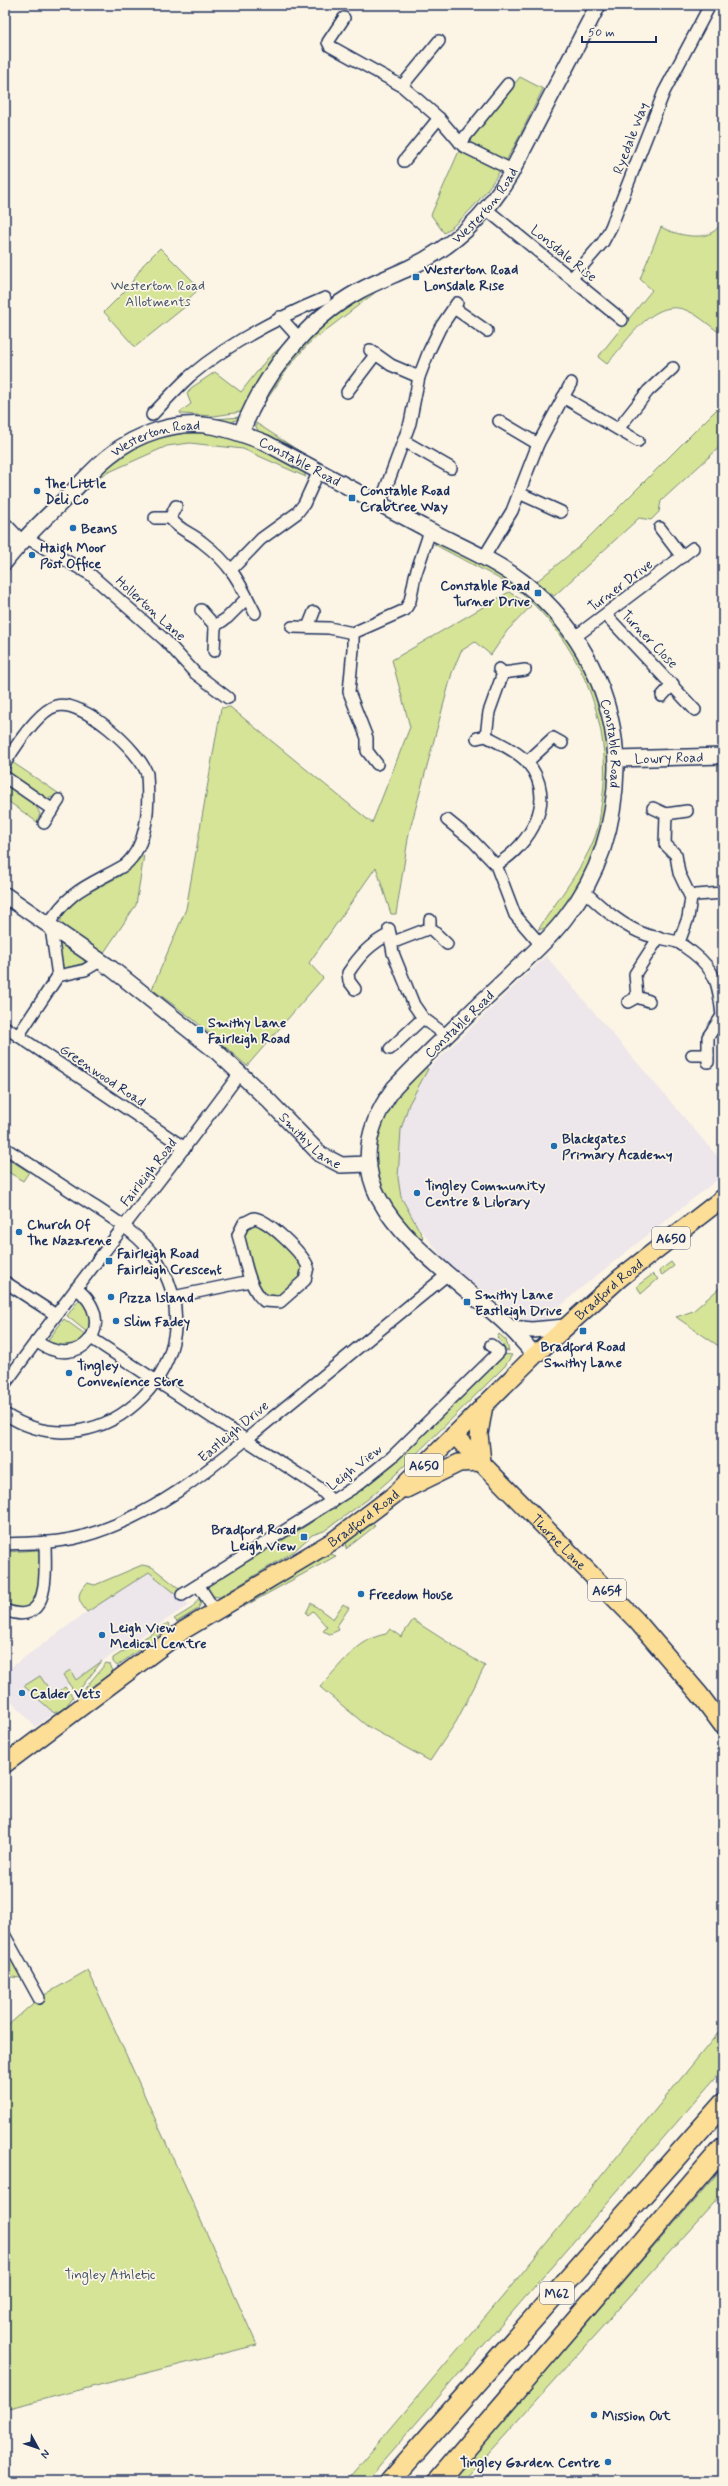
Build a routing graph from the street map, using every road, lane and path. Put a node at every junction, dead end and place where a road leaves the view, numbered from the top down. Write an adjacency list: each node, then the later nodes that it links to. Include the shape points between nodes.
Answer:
1 (598, 5): 10 (street, Westerton Road)
2 (710, 5): 12 (street, Ryedale Way, via 664,92 611,228 603,242)
3 (344, 18): 6 (street, via 328,42 330,46)
4 (439, 41): 6 (street)
5 (508, 84): 8 (street)
6 (402, 86): 7 (street)
7 (439, 118): 8 (street); 9 (street)
8 (460, 143): 10 (street)
9 (404, 161)
10 (512, 170): 11 (street, Westerton Road)
11 (486, 209): 12 (street, Lonsdale Rise); 17 (street, Westerton Road, via 456,239 408,268 358,291 332,308)
12 (572, 278): 15 (street, Lonsdale Rise)
13 (325, 298): 14 (street, Westerton Road)
14 (280, 317): 17 (street); 23 (street, Westerton Road, via 217,355 190,377)
15 (622, 320)
16 (487, 330): 19 (street, via 456,305 440,328)
17 (299, 338): 26 (street, Westerton Road, via 282,359 250,410)
18 (673, 368): 25 (street, via 648,391)
19 (419, 377): 21 (street, via 372,353); 27 (street)
20 (571, 383): 22 (street)
21 (347, 392)
22 (563, 397): 25 (street, via 596,418); 29 (street)
23 (152, 415)
24 (499, 421): 29 (street)
25 (618, 428): 28 (street)
26 (241, 433): 31 (street, Constable Road, via 266,443); 41 (street, Westerton Road, via 210,425 177,426 145,434 109,456)
27 (404, 441): 30 (street); 33 (street)
28 (638, 441)
29 (538, 444): 32 (street)
30 (451, 468)
31 (318, 471): 33 (street, Constable Road); 46 (street, via 304,504 297,513 261,539)
32 (519, 494): 35 (street); 43 (street, via 505,527)
33 (380, 504): 40 (street, Constable Road)
34 (176, 506): 37 (street)
35 (561, 512)
36 (155, 518): 37 (street)
37 (170, 518): 46 (street, via 178,528 197,538)
38 (5, 526): 41 (street)
39 (660, 528): 44 (street)
40 (430, 531): 43 (street, Constable Road); 55 (street, via 419,562 410,601 405,610)
41 (24, 540): 45 (street, Westerton Road); 61 (street, Hollerton Lane, via 91,575 160,635 195,673)
42 (693, 548): 44 (street, Turner Drive)
43 (484, 557): 56 (street, Constable Road, via 528,586 558,615)
44 (682, 557): 51 (street, Turner Drive)
45 (5, 562)
46 (232, 569): 47 (street)
47 (247, 598): 50 (street); 52 (street)
48 (201, 610): 52 (street)
49 (314, 612): 53 (street)
50 (255, 613)
51 (606, 616): 56 (street, Turner Drive); 59 (street, Turner Close)
52 (215, 626): 57 (street)
53 (308, 627): 54 (street); 55 (street)
54 (292, 628)
55 (352, 633): 68 (street, via 349,692 367,738 362,750)
56 (575, 637): 65 (street, Constable Road, via 604,696 613,730)
57 (214, 651)
58 (525, 670): 67 (street, via 501,671 482,737)
59 (672, 684): 60 (street, Turner Close); 62 (street, Turner Close)
60 (662, 696)
61 (228, 698)
62 (695, 710)
63 (562, 743): 67 (street, via 553,738)
64 (723, 756): 65 (street, Lowry Road)
65 (616, 759): 78 (street, Constable Road, via 614,800 608,835)
66 (5, 762): 82 (street, via 38,718 55,706 64,706 85,713 132,748 147,774 143,836 133,858 69,896 60,906)
67 (527, 762): 77 (street, via 536,776 540,793 534,829 514,852)
68 (377, 764)
69 (5, 778): 72 (street)
70 (59, 800): 72 (street)
71 (653, 808): 74 (street)
72 (53, 810): 76 (street)
73 (687, 811): 74 (street)
74 (666, 814): 81 (street, via 665,844 676,854 679,874)
75 (447, 820): 77 (street, via 473,841)
76 (44, 822)
77 (496, 865): 87 (street, via 515,915)
78 (584, 891): 84 (street, via 605,911 646,934); 87 (street, Constable Road, via 567,917)
79 (723, 893): 81 (street, via 696,895)
80 (5, 895): 82 (street, Smithy Lane)
81 (691, 898): 85 (street, via 688,918)
82 (49, 927): 88 (street, Smithy Lane); 89 (street)
83 (390, 936): 86 (street, via 430,924); 91 (street, via 373,943 348,973 349,981); 93 (street, via 407,991)
84 (659, 937): 85 (street); 92 (street, via 635,974 633,999)
85 (679, 942): 90 (street, via 707,967)
86 (447, 944)
87 (541, 945): 96 (street, Constable Road)
88 (100, 961): 89 (street, via 85,970); 99 (street, Smithy Lane, via 152,1000)
89 (58, 976): 95 (street)
90 (721, 988): 98 (street, via 722,1016 708,1037 708,1059)
91 (355, 989)
92 (649, 1001)
93 (423, 1018): 96 (street); 97 (street)
94 (5, 1027): 95 (street, Greenwood Road)
95 (18, 1036): 101 (street, Greenwood Road)
96 (447, 1036): 102 (street, Constable Road, via 394,1088 384,1102 372,1132)
97 (390, 1049)
98 (692, 1055)
99 (240, 1073): 101 (street, Fairleigh Road); 102 (street, Smithy Lane, via 320,1154 341,1165)
100 (5, 1148): 104 (street)
101 (185, 1148): 104 (street, Fairleigh Road)
102 (369, 1164): 105 (street, via 376,1193 385,1211 405,1236)
103 (723, 1198): 111 (main road, Bradford Road / A650, via 620,1278)
104 (125, 1226): 108 (street, Fairleigh Road); 109 (street, via 158,1261)
105 (448, 1274): 112 (street); 122 (street, Eastleigh Drive)
106 (250, 1281): 106 (street, via 256,1294 264,1302 280,1302 304,1280 308,1267 301,1256 266,1222 254,1218 244,1223 238,1235); 109 (street)
107 (5, 1282): 110 (street)
108 (76, 1288): 110 (street, Fairleigh Road); 113 (street, via 87,1297 96,1313 95,1330)
109 (173, 1297): 117 (street, via 174,1334 171,1351)
110 (56, 1315): 114 (street, Fairleigh Road)
111 (565, 1327): 112 (street, via 532,1330); 116 (main road, Bradford Road / A650)
112 (510, 1328): 116 (street)
113 (91, 1338): 114 (street, via 78,1349 61,1353); 117 (street)
114 (36, 1340): 118 (street, Fairleigh Road)
115 (491, 1345): 125 (street, Leigh View, via 499,1352 440,1412 392,1457)
116 (534, 1355): 119 (main road, Bradford Road / A650)
117 (157, 1382): 120 (street, via 142,1400 123,1414 104,1424 84,1429 47,1430 28,1426); 122 (street)
118 (5, 1384)
119 (484, 1405): 121 (main road, Bradford Road / A650); 123 (main road, via 479,1434)
120 (5, 1414)
121 (454, 1435): 123 (main road, Thorpe Lane / A654); 124 (main road, Bradford Road / A650)
122 (244, 1439): 125 (street, via 318,1486); 126 (street, Eastleigh Drive, via 203,1476 155,1506 102,1530 80,1537)
123 (482, 1462): 124 (main road, via 459,1463); 132 (main road, Thorpe Lane / A654, via 636,1620)
124 (394, 1495): 131 (main road, Bradford Road / A650, via 333,1541)
125 (333, 1502): 128 (street, Leigh View)
126 (45, 1542): 127 (street, Eastleigh Drive); 130 (street, via 45,1591 42,1600 29,1611 20,1614)
127 (5, 1544)
128 (199, 1586): 129 (street, Leigh View); 131 (street)
129 (182, 1595)
130 (5, 1610)
131 (214, 1611): 133 (main road, Bradford Road / A650, via 129,1669 74,1714)
132 (723, 1726)
133 (5, 1764)
134 (5, 1936): 135 (street)
135 (9, 1954): 136 (street)
136 (39, 1998)
137 (723, 2104): 139 (highway, M62)
138 (723, 2148): 140 (highway, M62)
139 (390, 2481)
140 (438, 2481)

